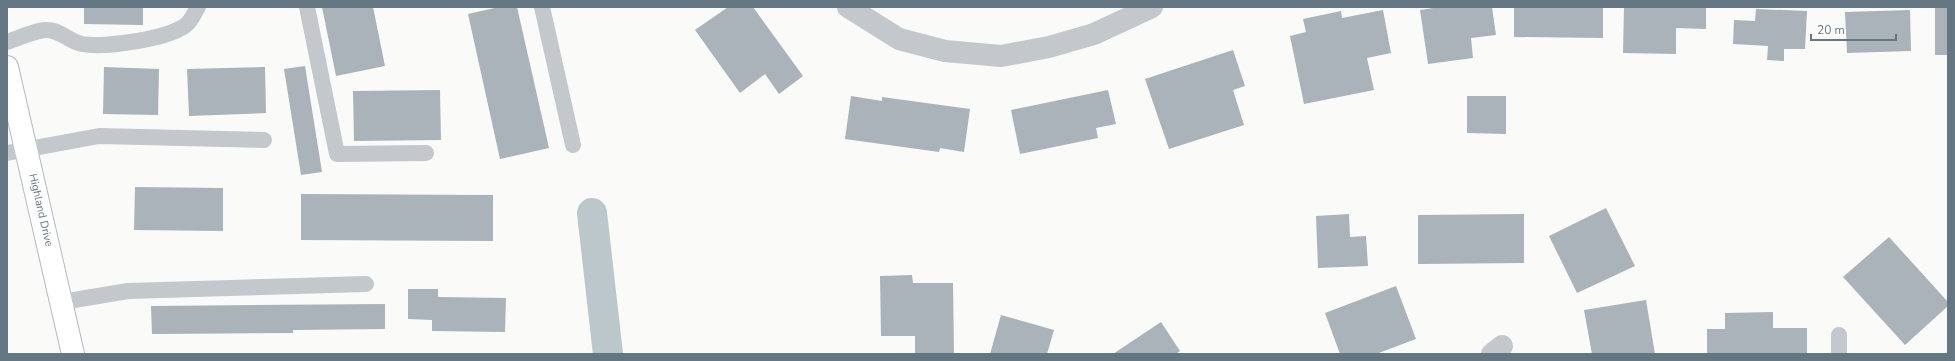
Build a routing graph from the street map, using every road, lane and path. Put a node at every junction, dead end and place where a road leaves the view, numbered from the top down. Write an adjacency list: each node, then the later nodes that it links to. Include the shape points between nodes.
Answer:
1 (198, 7): 6 (lane, via 188,23 150,40 82,44 56,30 45,30)
2 (307, 7): 11 (lane, via 337,154)
3 (542, 7): 9 (lane)
4 (848, 7): 5 (street, via 899,39 945,51 1001,56 1049,47 1094,34)
5 (1142, 9)
6 (7, 42)
7 (7, 67): 10 (main road, Highland Drive)
8 (264, 140): 10 (lane, via 99,136)
9 (574, 145)
10 (17, 151): 13 (main road, Highland Drive)
11 (426, 153)
12 (366, 284): 13 (lane, via 128,291)
13 (62, 302): 15 (main road, Highland Drive)
14 (1839, 336): 16 (lane)
15 (72, 354)
16 (1839, 354)

